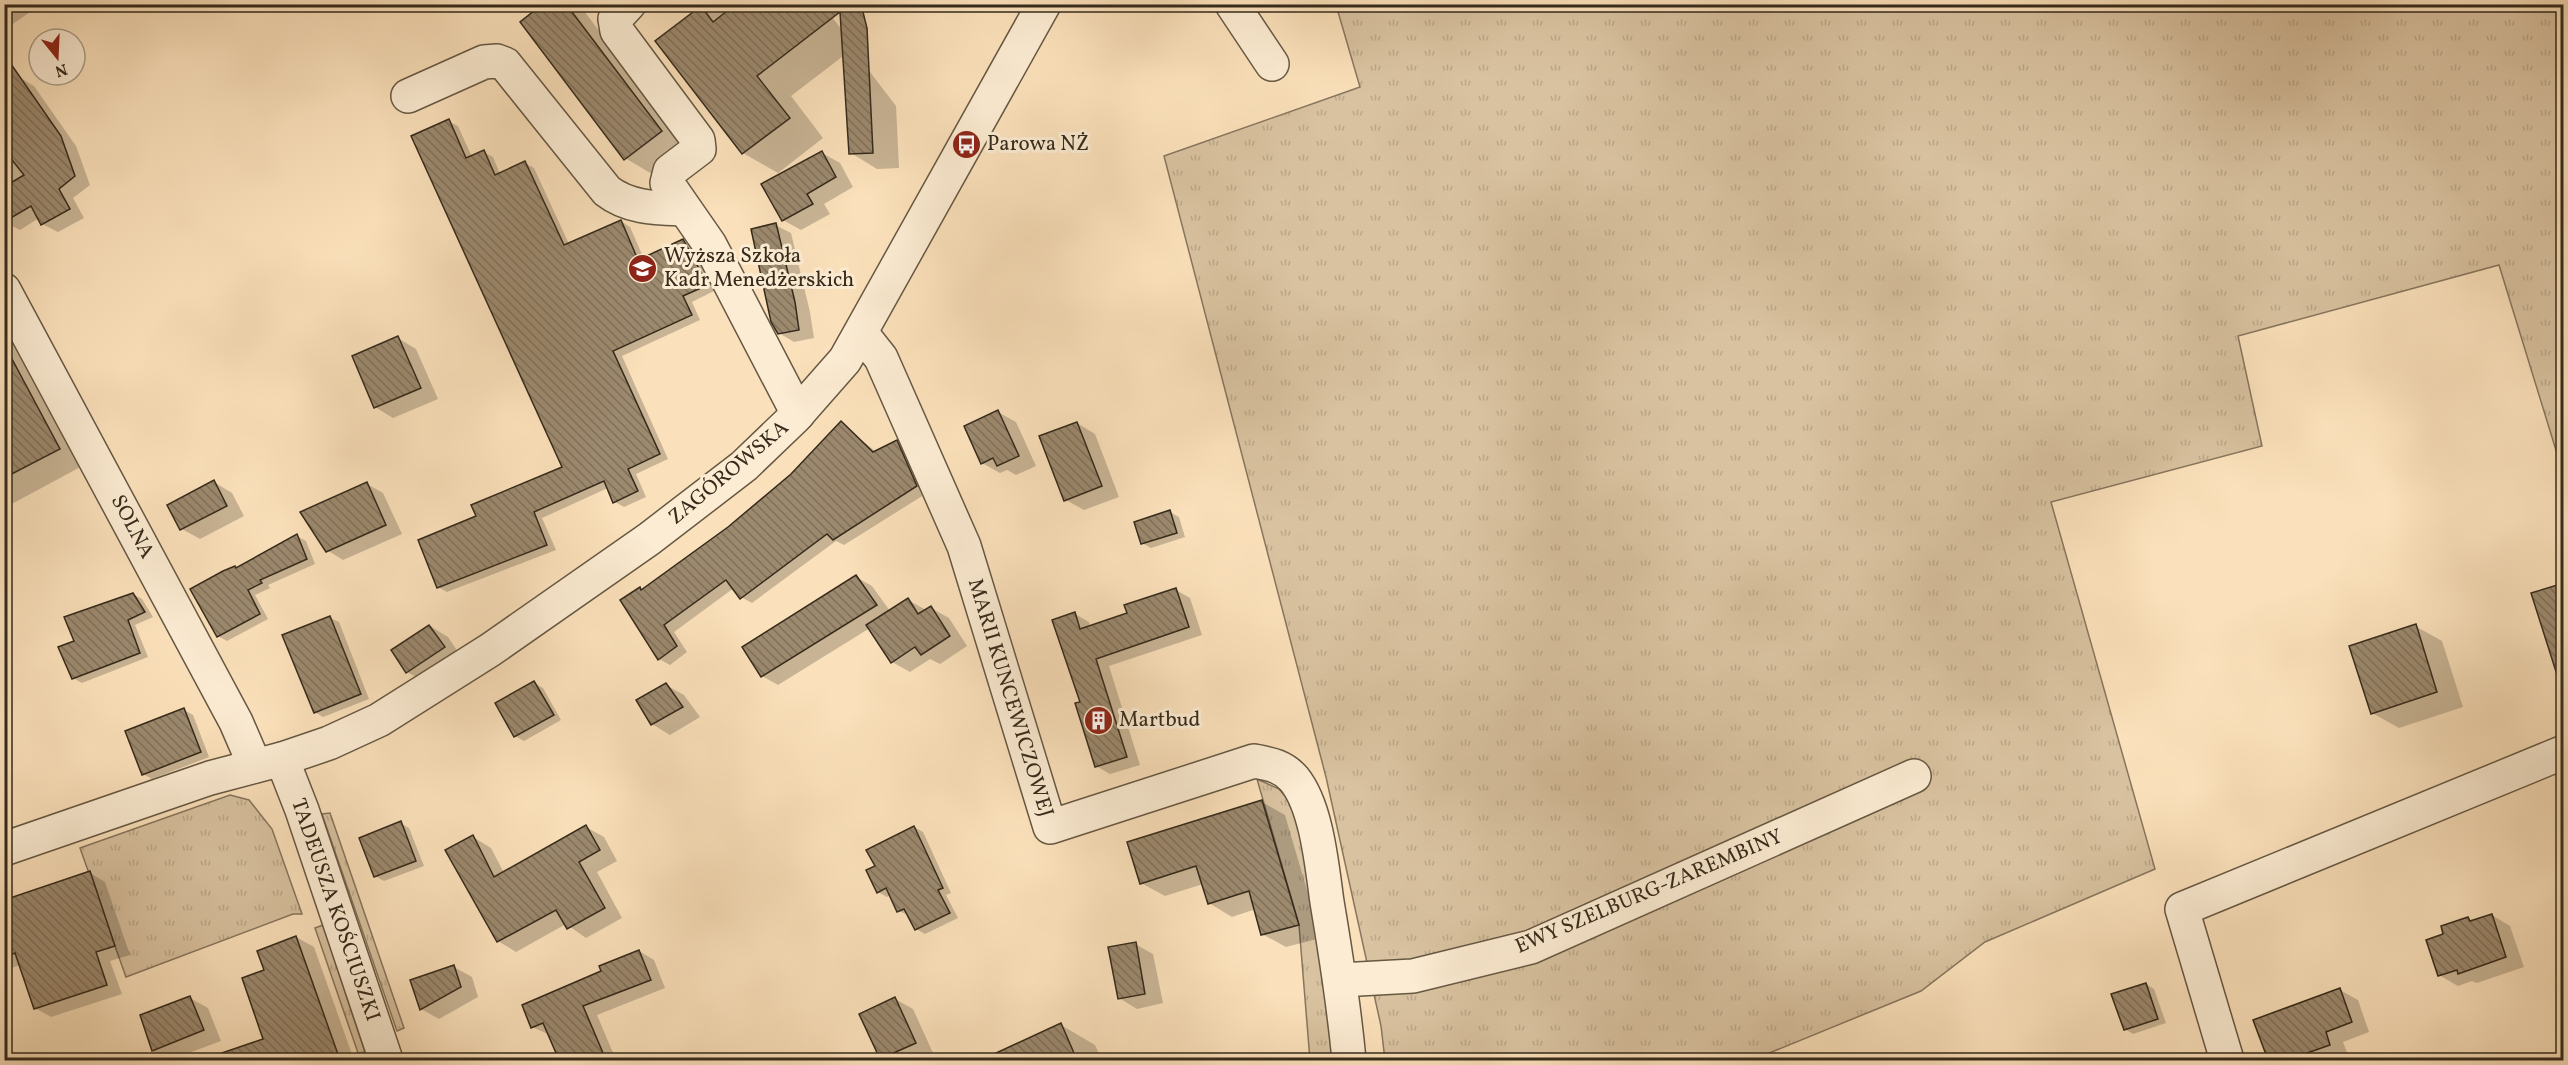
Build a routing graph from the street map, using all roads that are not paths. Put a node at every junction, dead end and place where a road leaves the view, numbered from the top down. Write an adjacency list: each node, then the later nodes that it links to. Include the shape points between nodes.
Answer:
1 (629, 4): 6 (street, via 615,19 617,31 698,140 699,150 670,171 667,183)
2 (1044, 4): 8 (street, ZAGÓROWSKA)
3 (1232, 4): 4 (street)
4 (1272, 64)
5 (408, 96): 6 (street, via 484,62 506,64 607,191 646,207)
6 (683, 209): 9 (street, via 710,245)
7 (4, 290): 11 (street, SOLNA, via 236,722)
8 (862, 334): 9 (street, ZAGÓROWSKA); 14 (street, MARII KUNCEWICZOWEJ, via 881,358 964,546 1050,827 1254,761 1279,766 1295,780 1317,839)
9 (798, 414): 11 (street, ZAGÓROWSKA, via 769,444 706,496 490,650 379,720 329,743)
10 (2564, 752): 17 (street, via 2182,909)
11 (268, 763): 13 (street, ZAGÓROWSKA, via 210,778); 15 (street, TADEUSZA KOŚCIUSZKI)
12 (1914, 776): 14 (street, EWY SZELBURG-ZAREMBINY, via 1531,947 1413,976)
13 (4, 849)
14 (1340, 980): 16 (street, MARII KUNCEWICZOWEJ)
15 (379, 1059)
16 (1349, 1060)
17 (2227, 1060)

